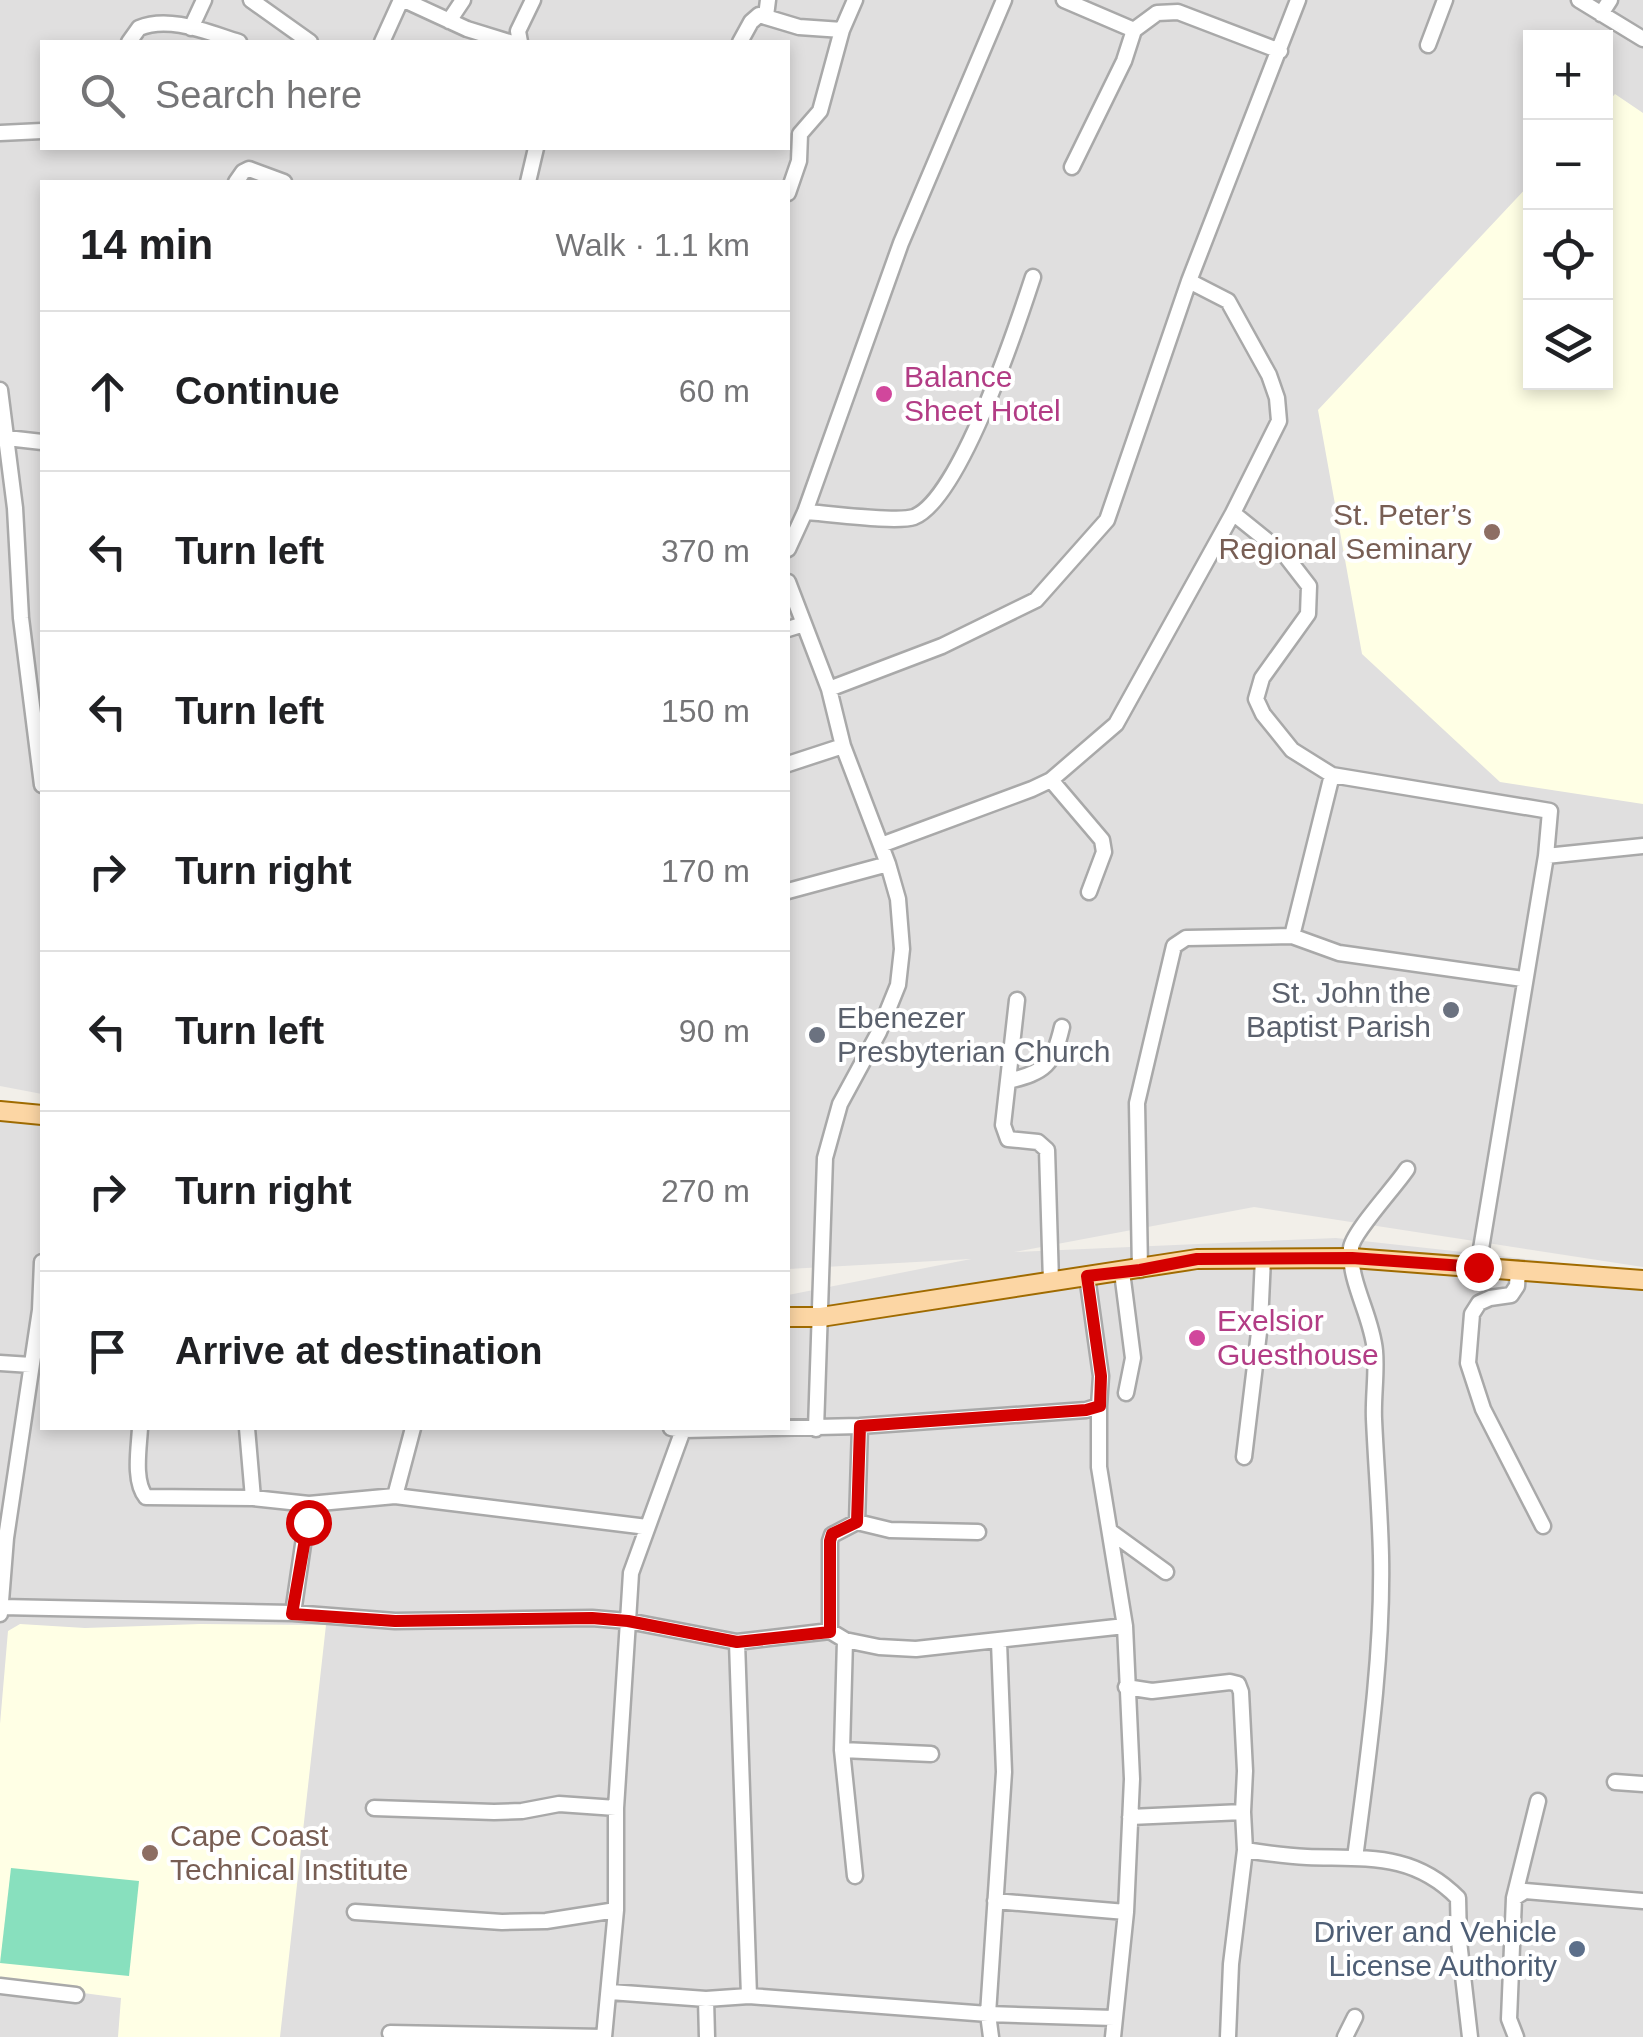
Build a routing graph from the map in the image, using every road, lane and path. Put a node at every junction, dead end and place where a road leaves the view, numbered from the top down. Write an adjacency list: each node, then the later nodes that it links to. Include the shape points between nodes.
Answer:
1 (204, 0): 18 (street)
2 (251, 0): 24 (street)
3 (403, 0): 17 (street); 25 (street)
4 (463, 0): 17 (street)
5 (514, 0): 14 (street)
6 (768, 0): 16 (street)
7 (855, 0): 19 (street)
8 (1004, 0): 45 (street, via 901,243)
9 (1064, 0): 20 (street)
10 (1298, 0): 30 (street)
11 (1445, 0): 29 (street)
12 (1579, 0): 15 (street)
13 (1610, 0): 15 (street)
14 (532, 2): 27 (street)
15 (1601, 14): 21 (street)
16 (766, 16): 19 (street, via 798,27); 28 (street, via 751,22)
17 (450, 21): 26 (street)
18 (191, 28): 22 (street, via 143,25); 23 (street)
19 (842, 30): 38 (street, via 820,111 800,134)
20 (1134, 30): 30 (street, via 1157,12 1178,12); 34 (street)
21 (1643, 39)
22 (131, 40)
23 (232, 40)
24 (301, 40)
25 (383, 40)
26 (503, 40)
27 (520, 40)
28 (741, 40)
29 (1428, 45)
30 (1280, 51): 40 (street)
31 (40, 131): 32 (street)
32 (0, 133)
33 (536, 150): 37 (street)
34 (1072, 167)
35 (238, 180): 36 (street, via 250,169)
36 (279, 180)
37 (528, 180)
38 (790, 187)
39 (1034, 277): 45 (street, via 1000,372 949,481 928,508 906,518)
40 (1189, 281): 46 (street, via 1234,308 1277,398 1279,421); 51 (street, via 1107,520 1036,600)
41 (0, 390): 42 (street)
42 (2, 419): 43 (street)
43 (7, 438): 44 (street); 54 (street)
44 (40, 442)
45 (805, 512): 47 (street)
46 (1234, 513): 55 (street, via 1285,554 1309,586 1308,614 1262,678 1256,699 1284,741); 56 (street, via 1116,724)
47 (790, 545)
48 (790, 587): 49 (street)
49 (804, 624): 50 (street); 51 (street)
50 (790, 628)
51 (829, 690): 52 (street)
52 (843, 746): 53 (street); 57 (street)
53 (790, 763)
54 (40, 769)
55 (1332, 775): 59 (street, via 1550,812); 63 (street)
56 (1051, 780): 57 (street); 62 (street, via 1102,840)
57 (881, 845): 60 (street)
58 (1643, 846): 59 (street)
59 (1546, 856): 64 (street)
60 (888, 864): 61 (street); 81 (street, via 898,899 898,985 840,1104 825,1158)
61 (790, 890)
62 (1089, 892)
63 (1292, 936): 64 (street, via 1339,952); 75 (street, via 1186,938 1174,946 1137,1105)
64 (1523, 979): 73 (street)
65 (1017, 1000): 67 (street)
66 (1062, 1027): 67 (street, via 1049,1063)
67 (1008, 1081): 78 (street, via 1005,1135 1043,1144 1050,1160)
68 (0, 1110): 69 (main road)
69 (40, 1115)
70 (1408, 1169): 72 (street, via 1357,1231)
71 (1263, 1258): 72 (main road); 75 (main road, via 1197,1259); 93 (street)
72 (1352, 1258): 73 (main road); 123 (street, via 1376,1352 1381,1558 1370,1747)
73 (1478, 1267): 74 (main road)
74 (1518, 1269): 77 (main road); 98 (street, via 1511,1295 1479,1303 1472,1314 1468,1363 1483,1409)
75 (1131, 1271): 76 (main road); 84 (street, via 1133,1358)
76 (1087, 1276): 78 (main road); 85 (street)
77 (1643, 1280)
78 (1050, 1282): 81 (main road)
79 (40, 1310): 83 (street)
80 (790, 1317): 81 (main road)
81 (820, 1317): 88 (street)
82 (0, 1363): 83 (street)
83 (31, 1365): 102 (street)
84 (1126, 1393)
85 (1100, 1406): 86 (street); 101 (street, via 1099,1467)
86 (860, 1426): 88 (street); 97 (street)
87 (790, 1428): 88 (street)
88 (816, 1428)
89 (140, 1430): 95 (street, via 139,1483 146,1497)
90 (247, 1430): 95 (street)
91 (412, 1430): 94 (street)
92 (677, 1430): 99 (street)
93 (1244, 1457)
94 (395, 1496): 96 (street); 99 (street)
95 (252, 1498): 96 (street)
96 (309, 1504): 105 (street)
97 (857, 1522): 100 (street, via 890,1530); 108 (street, via 830,1541)
98 (1544, 1526)
99 (647, 1528): 106 (street, via 628,1588)
100 (978, 1532)
101 (1111, 1532): 103 (street); 107 (street)
102 (3, 1538): 104 (street)
103 (1166, 1572)
104 (0, 1611): 105 (street)
105 (292, 1614): 106 (street)
106 (628, 1621): 110 (street); 119 (street)
107 (1126, 1626): 111 (street); 112 (street)
108 (830, 1632): 109 (street); 110 (street)
109 (846, 1640): 111 (street, via 916,1649); 113 (street)
110 (737, 1642): 134 (street)
111 (999, 1642): 126 (street, via 1004,1772)
112 (1126, 1687): 120 (street, via 1238,1684); 121 (street)
113 (842, 1750): 114 (street); 124 (street)
114 (931, 1754)
115 (1615, 1782): 116 (street)
116 (1643, 1784)
117 (1538, 1801): 125 (street)
118 (374, 1808): 119 (street)
119 (616, 1808): 128 (street)
120 (1243, 1812): 121 (street); 122 (street)
121 (1130, 1817): 130 (street)
122 (1245, 1850): 123 (street); 144 (street)
123 (1355, 1858): 146 (street, via 1421,1870 1458,1898)
124 (854, 1876)
125 (1514, 1898): 127 (street, via 1525,1891); 147 (street, via 1509,2019)
126 (995, 1901): 130 (street); 136 (street)
127 (1643, 1902)
128 (616, 1910): 129 (street, via 502,1922); 132 (street)
129 (354, 1912)
130 (1126, 1912): 138 (street)
131 (0, 1986): 133 (street)
132 (610, 1992): 135 (street); 140 (street)
133 (76, 1994)
134 (749, 1996): 135 (street); 136 (street)
135 (706, 2000): 141 (street)
136 (988, 2014): 138 (street); 142 (street)
137 (1355, 2017): 145 (street)
138 (1114, 2018): 143 (street)
139 (390, 2033): 140 (street)
140 (604, 2037)
141 (707, 2037)
142 (991, 2037)
143 (1113, 2037)
144 (1228, 2037)
145 (1344, 2037)
146 (1470, 2037)
147 (1516, 2037)

